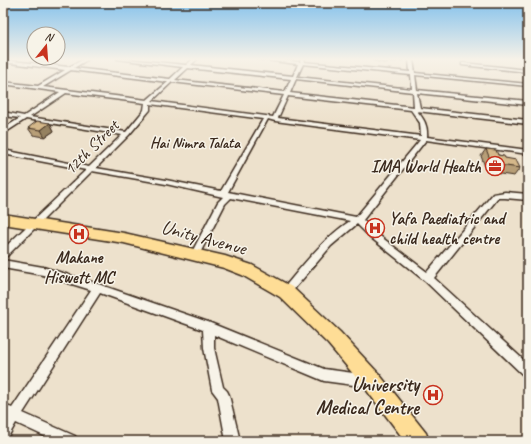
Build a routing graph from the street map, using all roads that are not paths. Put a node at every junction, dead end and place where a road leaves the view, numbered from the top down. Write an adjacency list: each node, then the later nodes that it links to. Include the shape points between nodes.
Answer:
1 (51, 80): 10 (street)
2 (162, 80): 7 (street)
3 (294, 80): 13 (street)
4 (311, 80): 12 (street)
5 (413, 80): 12 (street)
6 (472, 80): 9 (street)
7 (172, 81): 13 (street); 14 (street, 12th Street)
8 (3, 83): 10 (street)
9 (528, 85)
10 (38, 88): 11 (street)
11 (65, 91): 14 (street); 18 (street)
12 (414, 91): 15 (street); 16 (street)
13 (286, 94): 16 (street); 20 (street)
14 (148, 102): 19 (street); 23 (street, 12th Street, via 147,110)
15 (528, 103)
16 (415, 109): 21 (street); 24 (street, via 424,124)
17 (3, 114): 18 (street)
18 (25, 117): 22 (street); 23 (street)
19 (266, 118): 20 (street); 28 (street, via 234,173)
20 (275, 119): 24 (street)
21 (528, 122)
22 (3, 132)
23 (127, 134): 27 (street, 12th Street)
24 (424, 139): 26 (street); 31 (street)
25 (3, 152): 27 (street)
26 (528, 152)
27 (91, 169): 28 (street); 32 (street, 12th Street)
28 (226, 195): 31 (street); 34 (street)
29 (528, 197): 36 (street, via 496,196)
30 (3, 219): 32 (main road, Unity Avenue)
31 (358, 220): 36 (street); 38 (street, via 343,229)
32 (36, 223): 33 (street, 12th Street); 34 (main road, Unity Avenue, via 124,238)
33 (3, 254)
34 (195, 254): 38 (main road, Unity Avenue, via 247,270)
35 (3, 264): 37 (street, via 43,271)
36 (428, 278): 40 (street)
37 (98, 288): 39 (street); 42 (street)
38 (286, 292): 41 (main road, Unity Avenue, via 334,338)
39 (208, 327): 41 (street, via 324,375); 45 (street, via 208,348)
40 (528, 372)
41 (372, 381): 46 (main road, Unity Avenue)
42 (9, 412): 43 (street); 44 (street)
43 (3, 432)
44 (70, 441)
45 (233, 441)
46 (418, 441)

